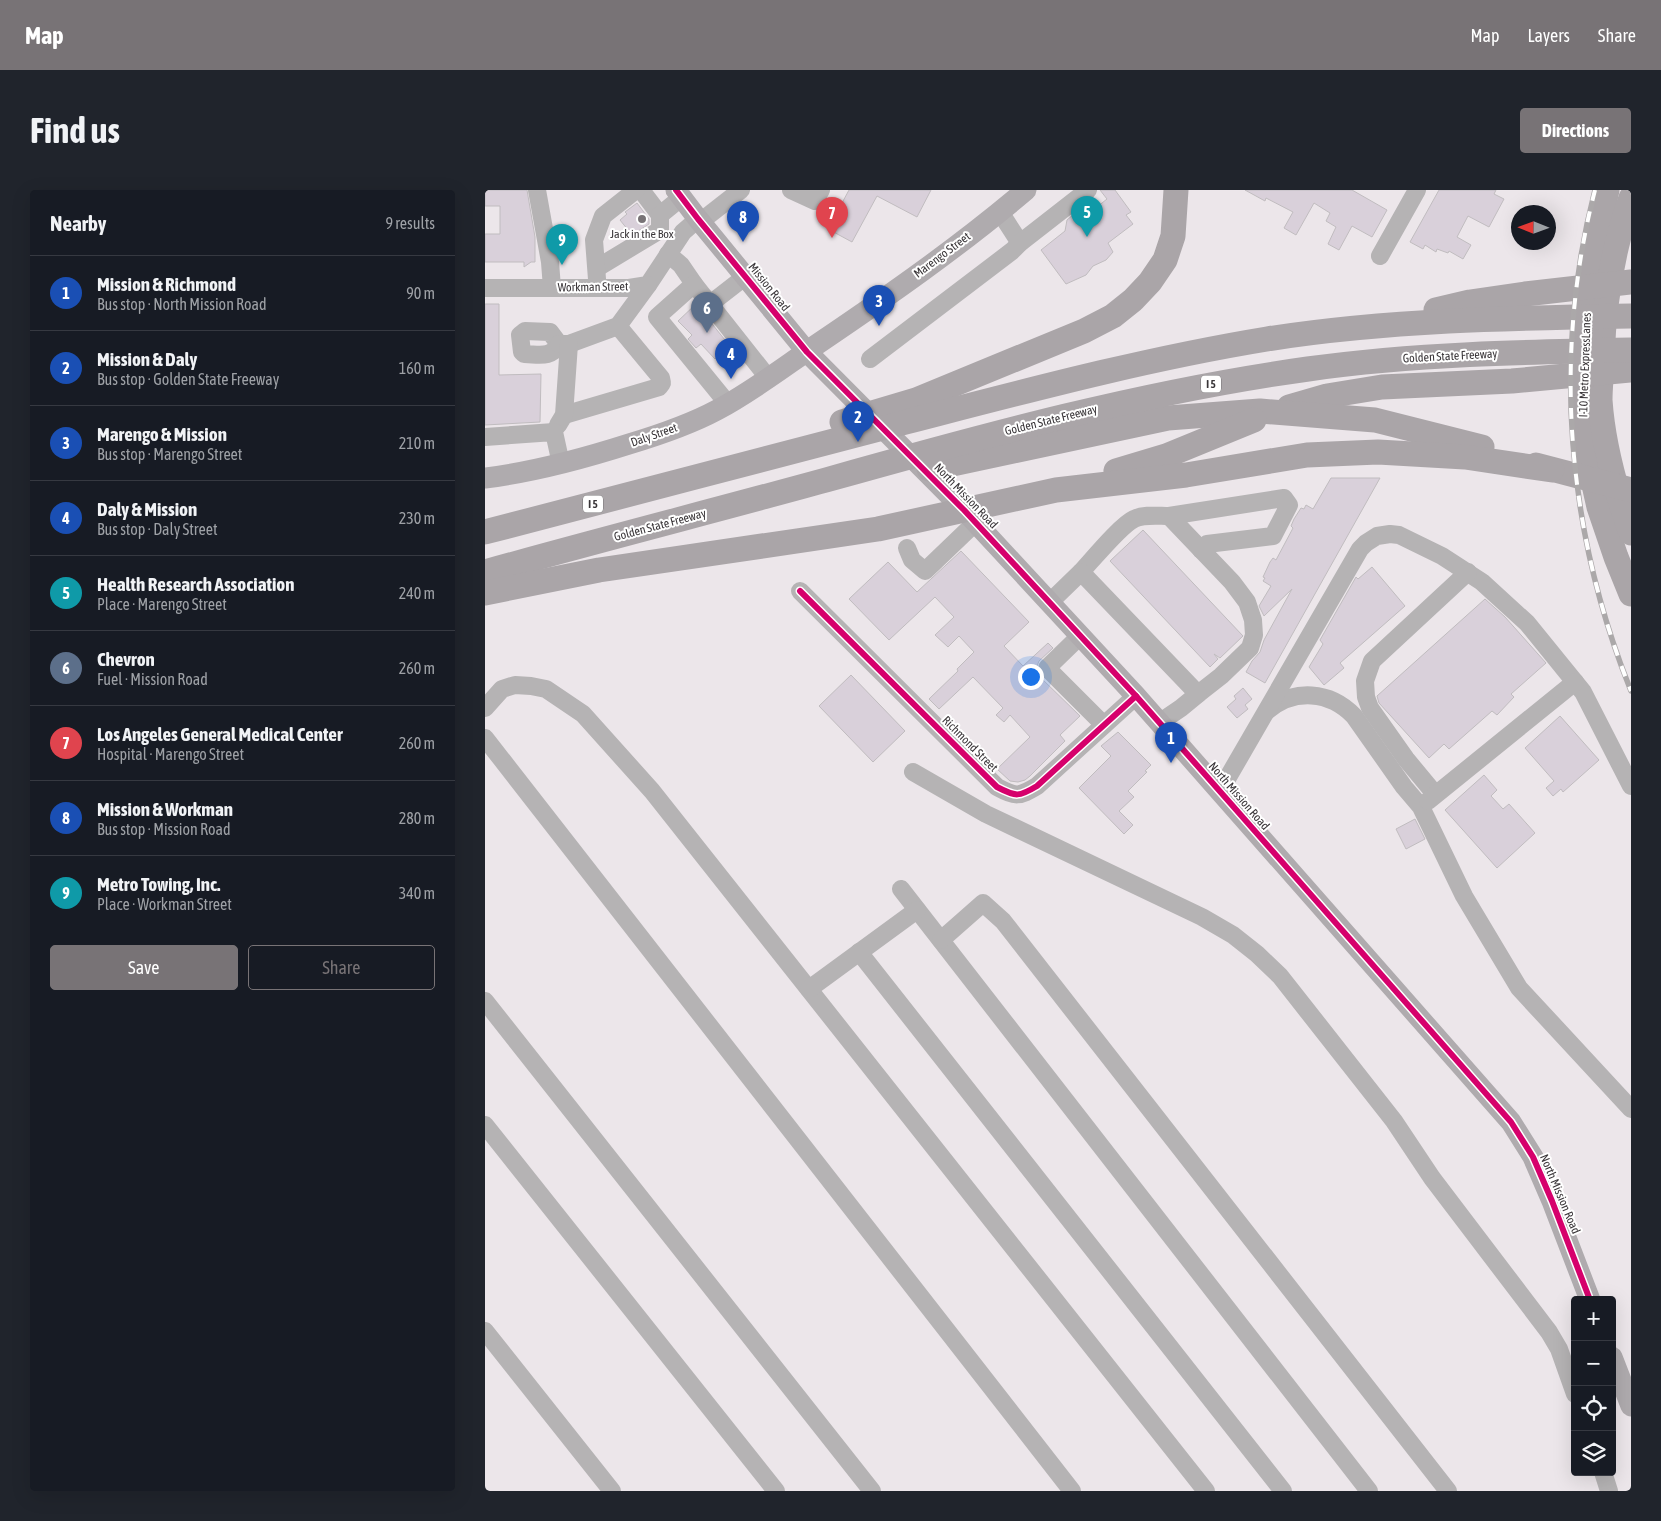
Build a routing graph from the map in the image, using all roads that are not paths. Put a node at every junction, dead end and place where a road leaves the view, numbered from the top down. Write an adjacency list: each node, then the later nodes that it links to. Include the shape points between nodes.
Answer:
1 (537, 190): 25 (street)
2 (741, 190): 14 (street)
3 (791, 190): 4 (street, via 815,201)
4 (821, 190)
5 (1026, 190): 13 (main road, Marengo Street)
6 (1088, 190): 16 (street)
7 (1176, 190): 37 (highway, via 1173,236 1165,260 1133,300 1113,316 1084,331)
8 (1607, 190): 57 (highway, I-10 Metro ExpressLanes, via 1590,271 1584,328 1582,411 1599,507)
9 (635, 192): 15 (street); 19 (street, via 603,216 594,240)
10 (1412, 192): 18 (street)
11 (679, 194): 14 (main road, Mission Road); 15 (street)
12 (1631, 198): 50 (highway, I-10 Metro ExpressLanes, via 1611,265 1600,400 1610,464)
13 (1000, 212): 16 (street); 32 (main road, Marengo Street, via 886,298)
14 (699, 220): 17 (street, via 683,232); 20 (main road, Mission Road)
15 (660, 222): 19 (street)
16 (1020, 243): 33 (street)
17 (668, 254): 22 (street); 23 (street, via 681,265)
18 (1380, 256)
19 (597, 268): 26 (street)
20 (746, 276): 27 (street); 32 (main road, Mission Road)
21 (1631, 282): 30 (highway, via 1470,302)
22 (648, 284): 26 (street, Workman Street); 29 (street)
23 (694, 284): 27 (street); 36 (street, via 657,317)
24 (485, 288): 25 (street, Workman Street)
25 (552, 288): 26 (street, Workman Street)
26 (598, 288)
27 (710, 304): 35 (street)
28 (1631, 316): 30 (highway, via 1443,321)
29 (618, 326): 38 (street, via 564,344); 38 (street, via 662,383 659,387)
30 (1353, 328): 37 (highway, via 1267,339 1158,360 1036,389)
31 (1631, 350): 42 (highway, Golden State Freeway / I 5, via 1479,354 1309,369 1081,411)
32 (807, 352): 35 (main road, Daly Street); 47 (main road, North Mission Road)
33 (870, 359)
34 (1631, 370): 45 (highway, via 1382,387 1327,396 1283,408 1166,456)
35 (769, 379): 36 (main road, Daly Street)
36 (728, 404): 43 (main road, Daly Street, via 667,432)
37 (917, 409): 49 (highway, I 5, via 700,476)
38 (564, 415): 39 (street)
39 (554, 432): 40 (street); 43 (street)
40 (485, 438)
41 (1471, 452): 42 (highway, via 1375,420 1260,411 1168,418); 45 (highway, via 1307,455); 46 (highway)
42 (954, 454): 55 (highway, Golden State Freeway / I 5, via 883,472 830,479)
43 (561, 464): 44 (main road, Daly Street)
44 (485, 478)
45 (1056, 490): 47 (highway)
46 (1631, 490)
47 (969, 516): 51 (street, via 925,571 912,560); 55 (highway, via 599,570); 58 (main road, North Mission Road)
48 (1169, 516): 52 (street); 52 (street, via 1284,498 1289,505 1273,536 1207,544); 53 (street, via 1134,519)
49 (485, 532)
50 (1631, 533)
51 (907, 548)
52 (1201, 550): 61 (street, via 1247,602 1254,635 1250,648)
53 (1081, 572): 58 (street); 61 (street)
54 (1468, 572): 60 (street, via 1527,622); 64 (street, via 1403,536 1386,534 1369,540 1360,550); 71 (street, via 1372,661 1365,681 1371,708)
55 (493, 580)
56 (800, 591): 66 (street, Richmond Street, via 997,787 1011,795 1023,795 1037,786)
57 (1631, 594)
58 (1049, 603): 59 (main road, North Mission Road)
59 (1080, 636): 62 (main road, North Mission Road); 66 (street, via 1047,668)
60 (1575, 682): 69 (street); 71 (street)
61 (1198, 694): 65 (street)
62 (1136, 696): 65 (main road, North Mission Road); 66 (street, Richmond Street)
63 (485, 708): 77 (street, via 502,689 515,685 546,689 583,714 652,791)
64 (1265, 713): 70 (street); 72 (street, via 1283,701 1303,695 1324,697 1343,706)
65 (1159, 723): 70 (main road, North Mission Road)
66 (1104, 725)
67 (485, 738): 90 (street)
68 (913, 772): 84 (street, via 986,814 1203,917 1257,954 1280,976 1394,1121 1432,1178 1549,1332)
69 (1631, 786)
70 (1220, 791): 81 (main road, North Mission Road, via 1511,1122 1533,1157)
71 (1435, 794): 72 (street)
72 (1421, 807): 79 (street, via 1464,896 1519,988)
73 (901, 889): 74 (street)
74 (917, 910): 75 (street); 76 (street)
75 (941, 940): 93 (street); 94 (street, via 983,903 1003,921)
76 (859, 952): 77 (street); 92 (street)
77 (809, 989): 91 (street)
78 (485, 1002): 89 (street)
79 (1631, 1109)
80 (485, 1125): 88 (street)
81 (1588, 1296)
82 (485, 1331): 87 (street)
83 (1616, 1367): 85 (main road)
84 (1572, 1386)
85 (1631, 1406)
86 (1604, 1476): 95 (street)
87 (612, 1491)
88 (776, 1491)
89 (872, 1491)
90 (1073, 1491)
91 (1206, 1491)
92 (1283, 1491)
93 (1369, 1491)
94 (1448, 1491)
95 (1609, 1491)

